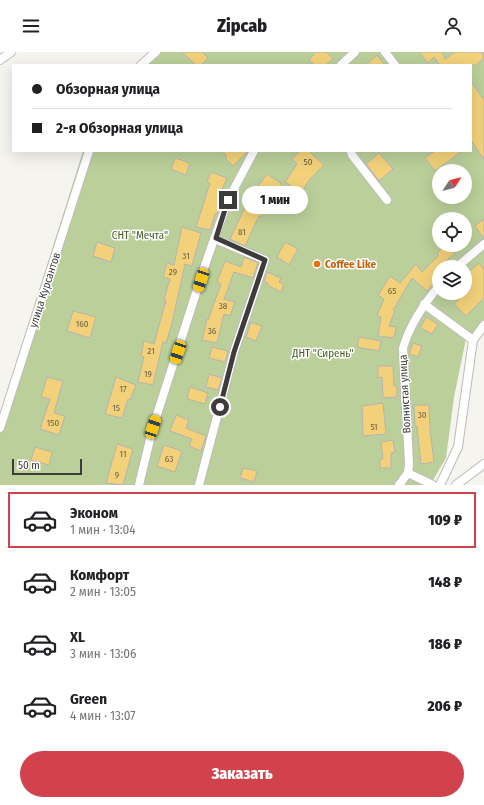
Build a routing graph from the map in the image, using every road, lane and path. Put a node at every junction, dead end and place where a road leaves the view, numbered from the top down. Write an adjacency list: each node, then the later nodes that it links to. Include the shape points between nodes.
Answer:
1 (11, 52): 5 (street)
2 (156, 52): 6 (street)
3 (355, 52): 7 (street)
4 (385, 52): 8 (street)
5 (0, 60)
6 (142, 64)
7 (342, 64)
8 (395, 64)
9 (90, 152): 20 (street, улица Курсантов)
10 (253, 152): 13 (street, via 228,200)
11 (351, 152): 12 (street)
12 (387, 200)
13 (216, 238): 23 (street, via 153,427); 24 (street, via 265,260 234,352)
14 (484, 244): 15 (street)
15 (465, 260)
16 (432, 294): 17 (street, Волнистая улица)
17 (424, 304): 19 (street); 22 (street, Волнистая улица, via 408,331 403,348)
18 (484, 326): 19 (street)
19 (473, 340): 27 (street, via 458,447)
20 (0, 428)
21 (484, 464): 28 (street)
22 (408, 473): 25 (street); 26 (street)
23 (139, 485)
24 (199, 485)
25 (399, 485)
26 (433, 485)
27 (440, 485)
28 (456, 485)

